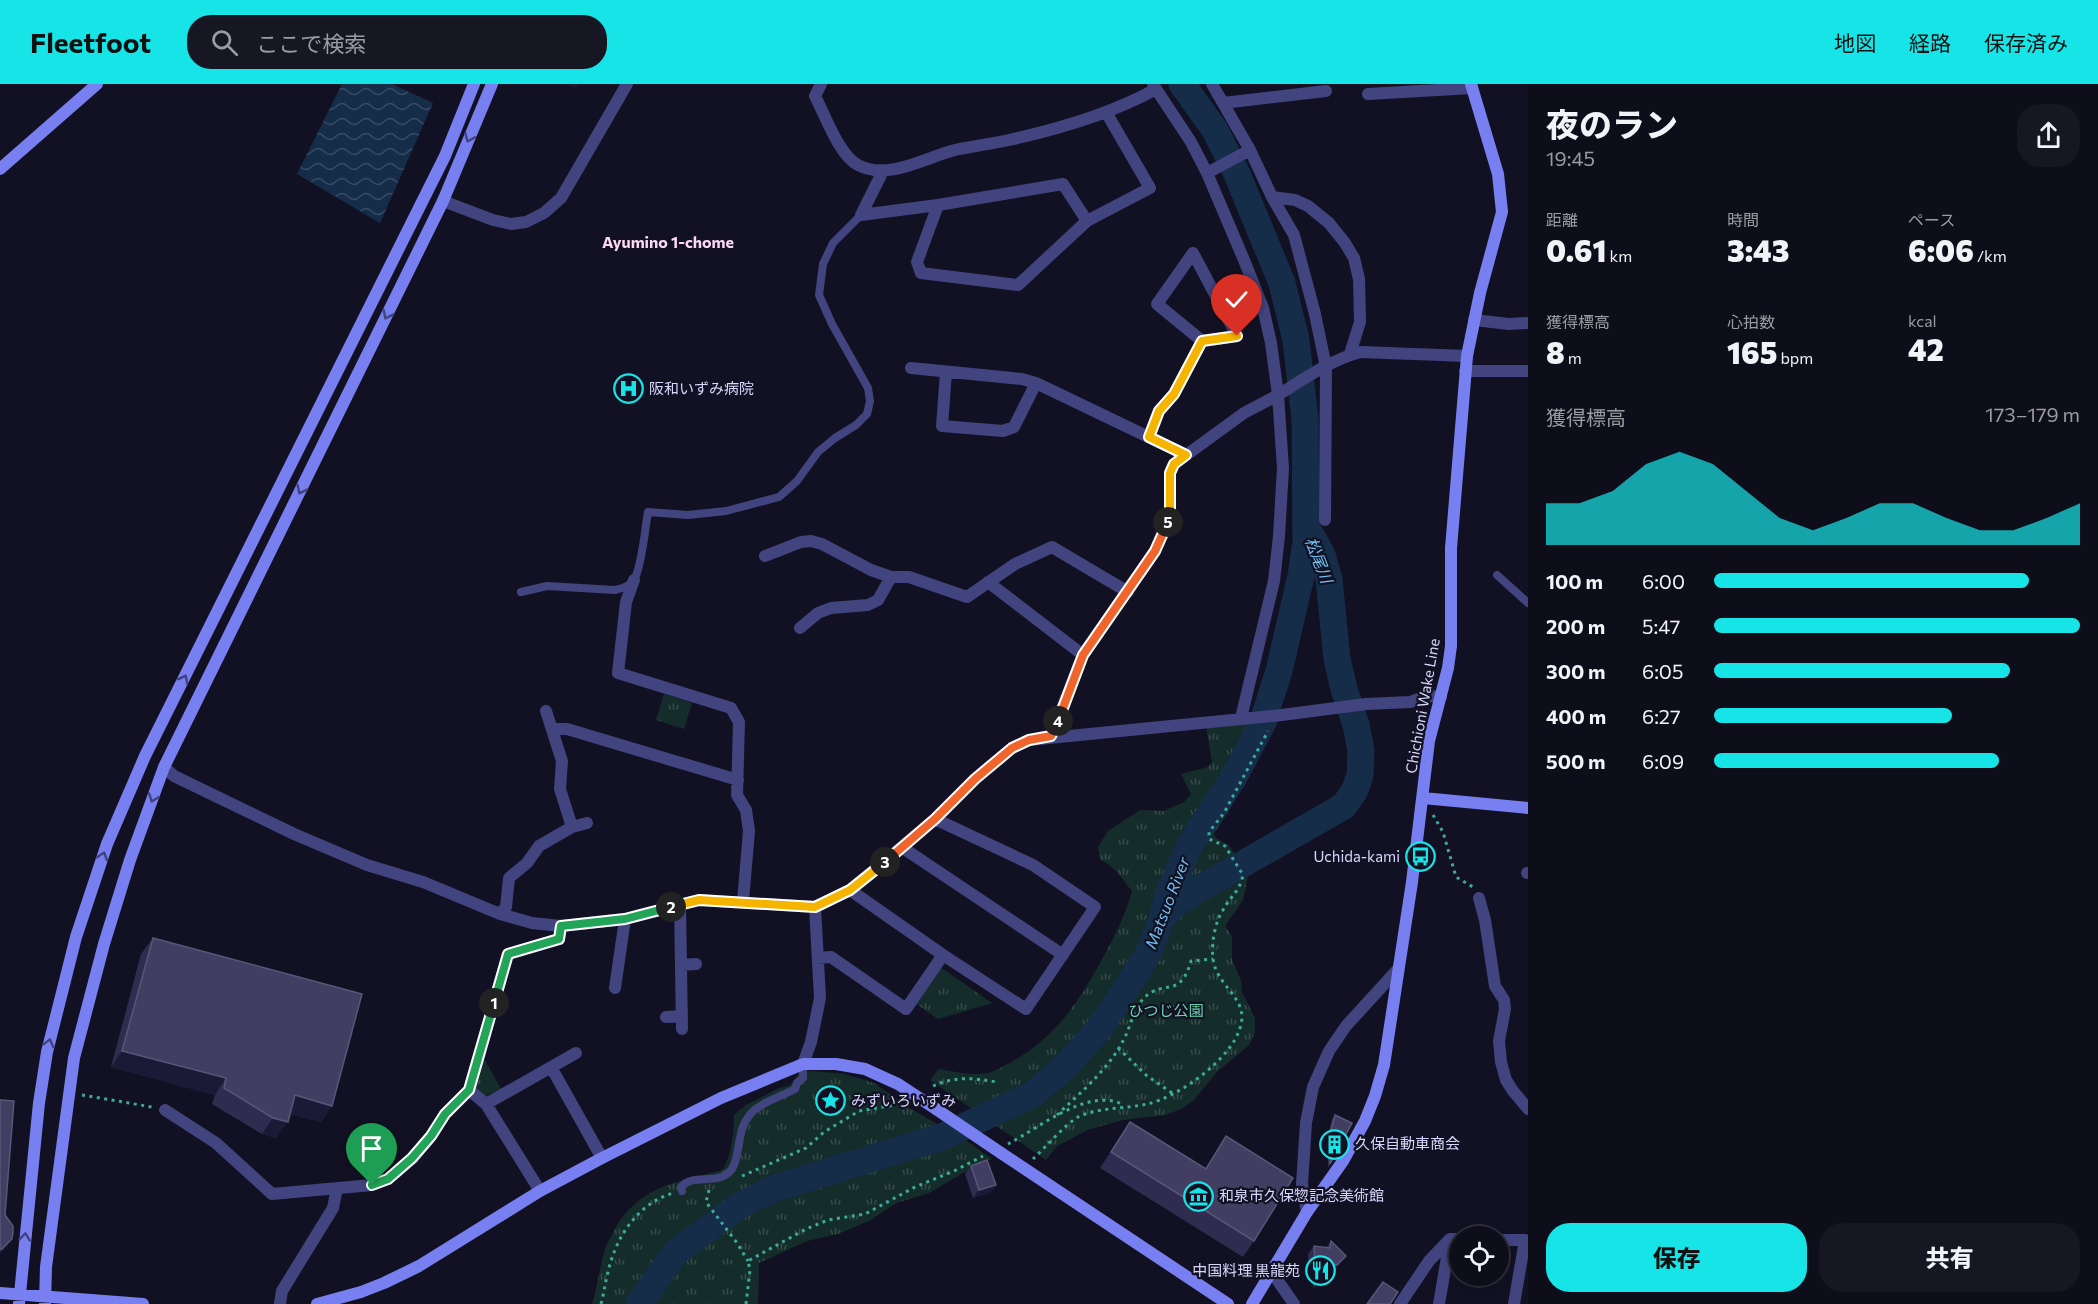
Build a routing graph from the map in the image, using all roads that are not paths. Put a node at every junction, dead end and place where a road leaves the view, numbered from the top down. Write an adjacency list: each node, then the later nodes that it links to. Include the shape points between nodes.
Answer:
1 (97, 84): 14 (street)
2 (474, 84): 93 (street, one-way to 2, via 47,1052 76,937 107,844 145,756 445,156)
3 (492, 84): 18 (street, one-way to 18)
4 (627, 84): 18 (street, via 561,198 544,213 511,225)
5 (821, 84): 15 (street, via 815,96 850,159)
6 (1212, 84): 11 (street)
7 (1472, 86): 10 (street); 22 (street, Chichioni Wake Line, via 1498,174 1502,212)
8 (1155, 87): 12 (street, via 1134,102); 16 (street)
9 (1326, 91): 11 (street)
10 (1368, 94)
11 (1223, 103): 13 (street)
12 (1106, 112): 15 (street, via 1047,131 955,150); 21 (street, via 1150,188)
13 (1249, 151): 16 (street); 17 (street)
14 (0, 169)
15 (883, 171): 20 (street)
16 (1210, 172): 33 (street, via 1263,308)
17 (1272, 197): 25 (street, via 1308,206 1329,224 1354,258 1359,279 1360,322); 28 (street, via 1297,246 1315,314)
18 (443, 201): 52 (street, one-way to 52)
19 (938, 205): 20 (street); 21 (street, via 1063,184); 21 (street, via 917,262 921,273 1018,285)
20 (861, 215): 40 (lane, via 833,243 823,264 819,295 868,388 867,414 818,452 779,497 726,511 688,515 648,512)
21 (1087, 221)
22 (1474, 320): 23 (street); 26 (street, Chichioni Wake Line)
23 (1528, 323)
24 (1202, 341): 24 (street, via 1237,336 1193,253 1157,304); 34 (street, via 1174,394 1159,411)
25 (1350, 354): 26 (street); 28 (street)
26 (1467, 356): 29 (street, Chichioni Wake Line)
27 (911, 368): 31 (street)
28 (1323, 369): 33 (street); 36 (street)
29 (1466, 371): 30 (street); 47 (street, Chichioni Wake Line, via 1451,548 1451,646)
30 (1528, 371)
31 (946, 372): 32 (street); 32 (street, via 942,426 1004,431 1014,427)
32 (1036, 383): 34 (street)
33 (1282, 392): 35 (street, via 1244,413); 49 (street, via 1278,547)
34 (1149, 437): 35 (street)
35 (1186, 455): 43 (street, via 1170,473 1170,516 1155,551)
36 (1325, 520)
37 (765, 556): 39 (street, via 812,541)
38 (1497, 575): 44 (lane)
39 (891, 577): 41 (street, via 909,577 968,597); 45 (street, via 878,600 868,605 831,608)
40 (634, 580): 42 (lane, via 626,588 615,590 547,586); 53 (street, via 626,602 618,674 731,708 739,722)
41 (988, 582): 43 (street, via 1052,547); 46 (street)
42 (522, 592)
43 (1128, 592): 46 (street)
44 (1528, 603)
45 (800, 628)
46 (1083, 655): 51 (street)
47 (1441, 697): 49 (street); 54 (street, Chichioni Wake Line, via 1428,741)
48 (546, 711): 50 (street)
49 (1245, 718): 51 (street)
50 (552, 729): 53 (street, via 567,729); 58 (street, via 562,761 560,789)
51 (1051, 736): 56 (street, via 1012,748)
52 (164, 767): 65 (street, via 174,776 329,850); 94 (street, one-way to 94, via 104,944 74,1058)
53 (738, 780): 62 (street, via 737,795 746,810 749,831)
54 (1423, 798): 55 (street); 73 (street, Chichioni Wake Line)
55 (1528, 808)
56 (935, 819): 59 (street); 69 (street, via 1034,865 1095,907)
57 (587, 823): 58 (street)
58 (572, 827): 65 (street, via 536,840 527,863 509,878 506,907)
59 (903, 848): 60 (street); 69 (street)
60 (850, 890): 64 (street); 68 (street)
61 (1479, 898): 81 (street, via 1495,986 1504,1000 1499,1041 1501,1062 1509,1085)
62 (743, 901): 63 (street, via 699,900); 64 (street)
63 (680, 904): 66 (street); 72 (street)
64 (815, 907): 70 (street)
65 (500, 914): 67 (street)
66 (625, 919): 67 (street); 74 (street)
67 (561, 926): 79 (street, via 559,939 508,954)
68 (943, 955): 69 (street, via 1026,1009); 70 (street, via 906,1009 831,957)
69 (1063, 955)
70 (818, 958): 77 (street, via 820,998)
71 (696, 964): 72 (street)
72 (681, 965): 75 (street, via 682,1022)
73 (1398, 969): 87 (street, Chichioni Wake Line, via 1384,1065 1375,1096 1343,1161); 87 (street, via 1346,1026 1312,1087 1302,1184)
74 (615, 988)
75 (666, 1017)
76 (576, 1053): 78 (street)
77 (803, 1064): 83 (street, via 721,1098); 86 (lane, via 803,1078 795,1089 759,1105 748,1116 741,1128 732,1170 716,1179 690,1180 681,1187); 98 (street, bridge, via 865,1069 898,1084 1003,1149 1023,1168)
78 (551, 1066): 80 (street); 83 (street)
79 (469, 1090): 80 (street); 84 (street, via 412,1158 388,1179 372,1185)
80 (486, 1104): 85 (street)
81 (1528, 1109)
82 (165, 1110): 84 (street, via 216,1143 272,1194)
83 (602, 1158): 85 (street)
84 (337, 1188): 96 (street, via 333,1208 282,1291)
85 (540, 1191): 97 (street, via 419,1266 361,1292)
86 (682, 1191)
87 (1307, 1212): 91 (street, Chichioni Wake Line)
88 (1509, 1239): 103 (street, via 1525,1240)
89 (1449, 1244): 101 (street, via 1429,1261)
90 (1449, 1263): 102 (street)
91 (1271, 1271): 99 (street, Chichioni Wake Line); 100 (street)
92 (0, 1293): 93 (street)
93 (20, 1300): 94 (street)
94 (45, 1300): 95 (street)
95 (143, 1304)
96 (280, 1304)
97 (317, 1304)
98 (1228, 1304)
99 (1252, 1304)
100 (1294, 1304)
101 (1400, 1304)
102 (1439, 1304)
103 (1514, 1304)

